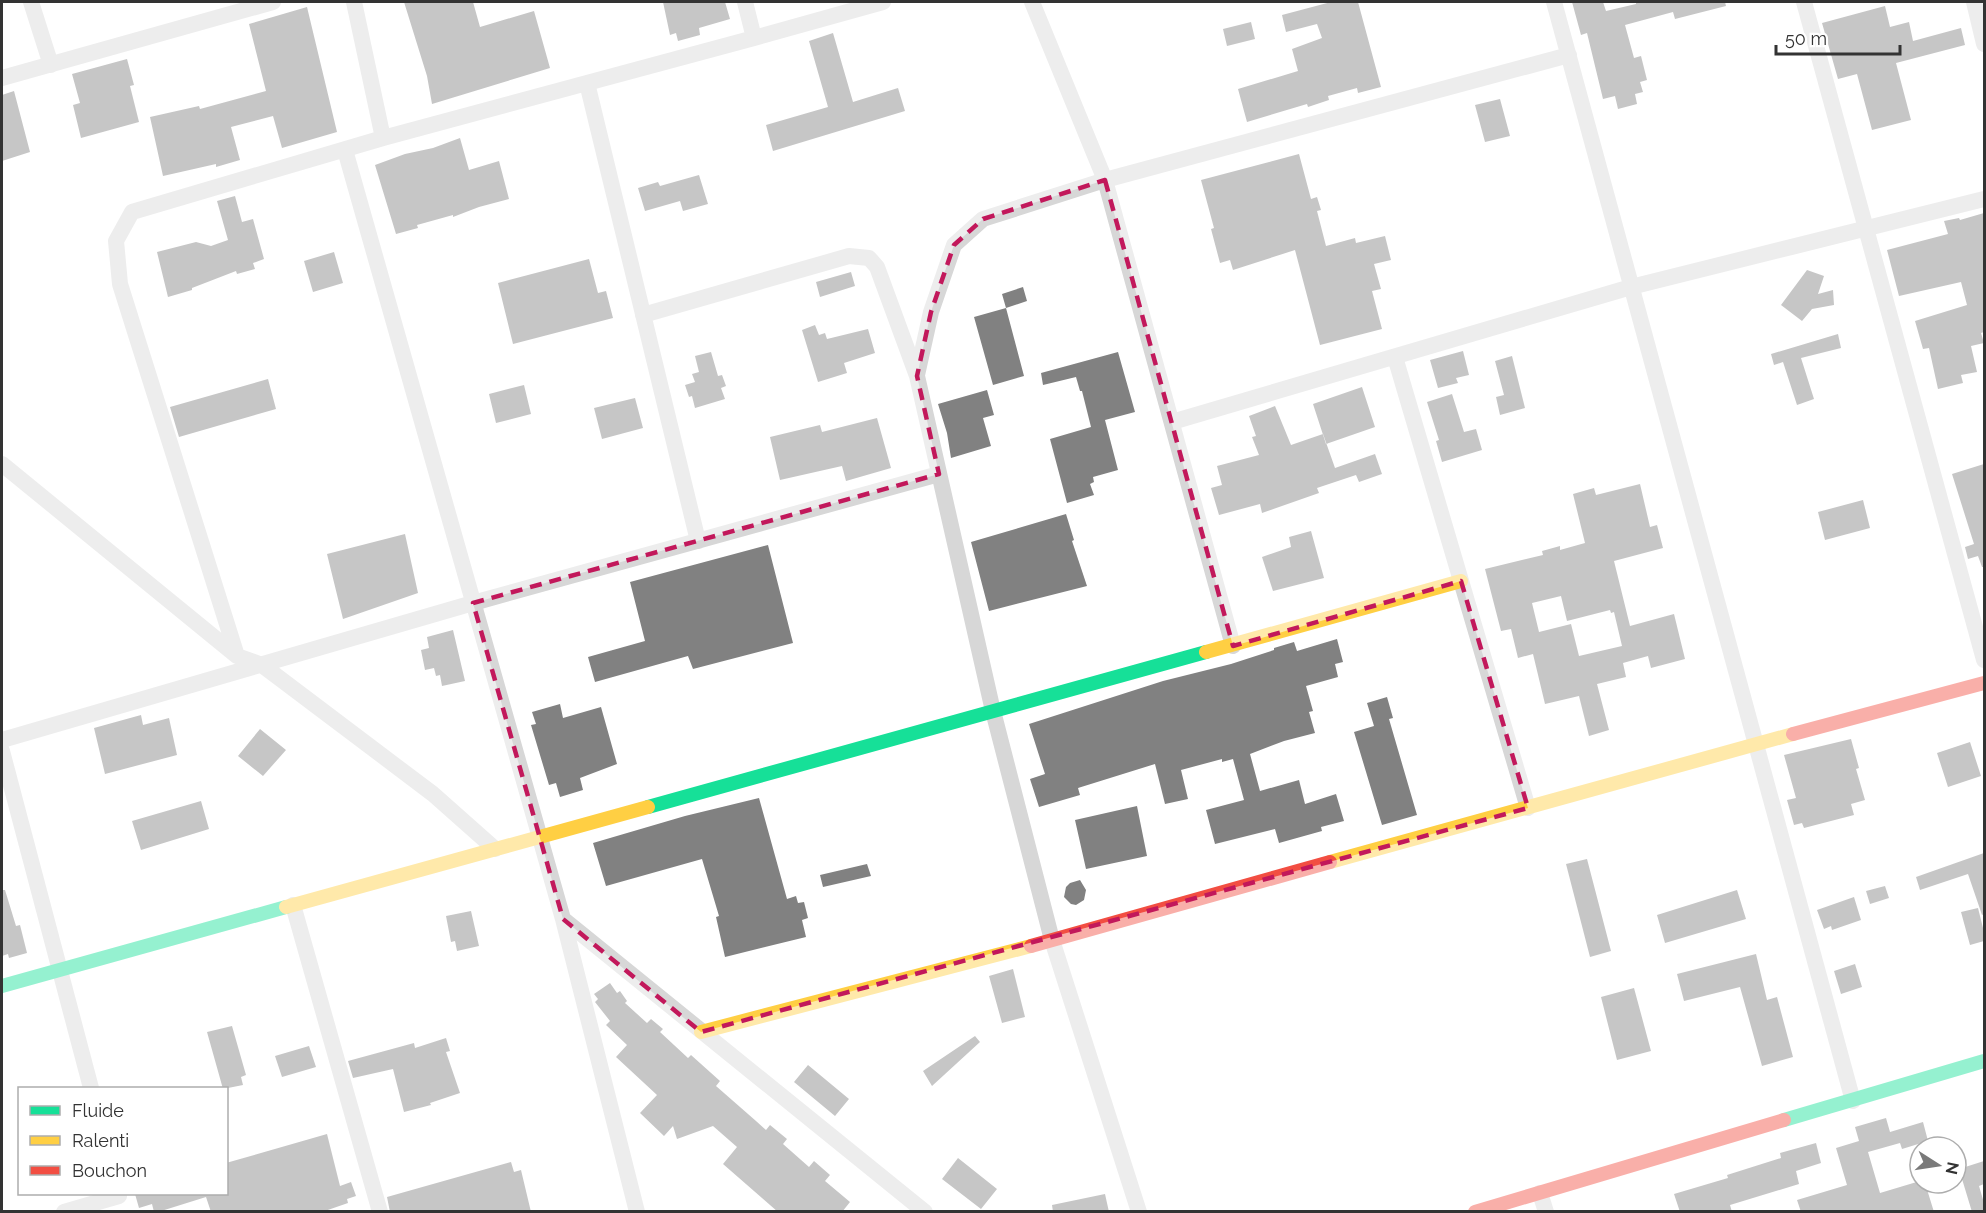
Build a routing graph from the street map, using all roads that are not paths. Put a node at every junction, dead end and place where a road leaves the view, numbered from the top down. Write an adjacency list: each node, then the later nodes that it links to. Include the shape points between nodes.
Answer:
1 (32, 2): 13 (street)
2 (273, 2): 13 (street)
3 (354, 2): 16 (street)
4 (745, 2): 10 (street)
5 (883, 2): 10 (street)
6 (1032, 2): 18 (street)
7 (1554, 2): 12 (street)
8 (1804, 2): 20 (street)
9 (1974, 2): 11 (street)
10 (754, 38): 15 (street)
11 (1984, 44)
12 (1569, 55): 18 (street); 21 (street)
13 (51, 65): 14 (street)
14 (2, 78)
15 (586, 83): 16 (street); 22 (street)
16 (383, 138): 17 (street)
17 (345, 150): 31 (street); 33 (street, via 132,212 116,241 120,284)
18 (1105, 180): 24 (street, via 983,219 954,245 931,312); 25 (street)
19 (1984, 199): 20 (street)
20 (1866, 229): 21 (street); 34 (street)
21 (1631, 287): 23 (street); 39 (street)
22 (643, 315): 24 (street, via 849,256 869,258 877,267); 29 (street)
23 (1395, 357): 25 (street); 30 (street)
24 (917, 376): 27 (street)
25 (1172, 422): 32 (street)
26 (2, 464): 28 (street)
27 (939, 474): 29 (street); 37 (street)
28 (9, 479): 33 (street)
29 (698, 541): 31 (street)
30 (1461, 582): 32 (street); 41 (street)
31 (473, 603): 35 (street); 42 (street)
32 (1233, 646): 37 (street)
33 (237, 656): 35 (street)
34 (1984, 660)
35 (262, 665): 38 (street); 43 (street, via 433,794)
36 (1984, 683): 39 (street)
37 (993, 711): 42 (street); 46 (street)
38 (2, 740)
39 (1755, 744): 41 (street); 52 (street)
40 (2, 751): 47 (street)
41 (1528, 808): 46 (street)
42 (540, 836): 43 (street); 45 (street)
43 (495, 849): 44 (street)
44 (293, 905): 47 (street); 56 (street)
45 (563, 919): 49 (street); 57 (street)
46 (1052, 940): 49 (street); 59 (street)
47 (60, 970): 48 (street); 51 (street)
48 (2, 986)
49 (701, 1032): 58 (street)
50 (1984, 1061): 52 (street)
51 (90, 1087)
52 (1853, 1101): 53 (street)
53 (1540, 1193): 60 (street); 61 (street)
54 (120, 1200): 55 (street)
55 (64, 1212)
56 (380, 1212)
57 (637, 1212)
58 (925, 1212)
59 (1139, 1212)
60 (1475, 1212)
61 (1546, 1212)

